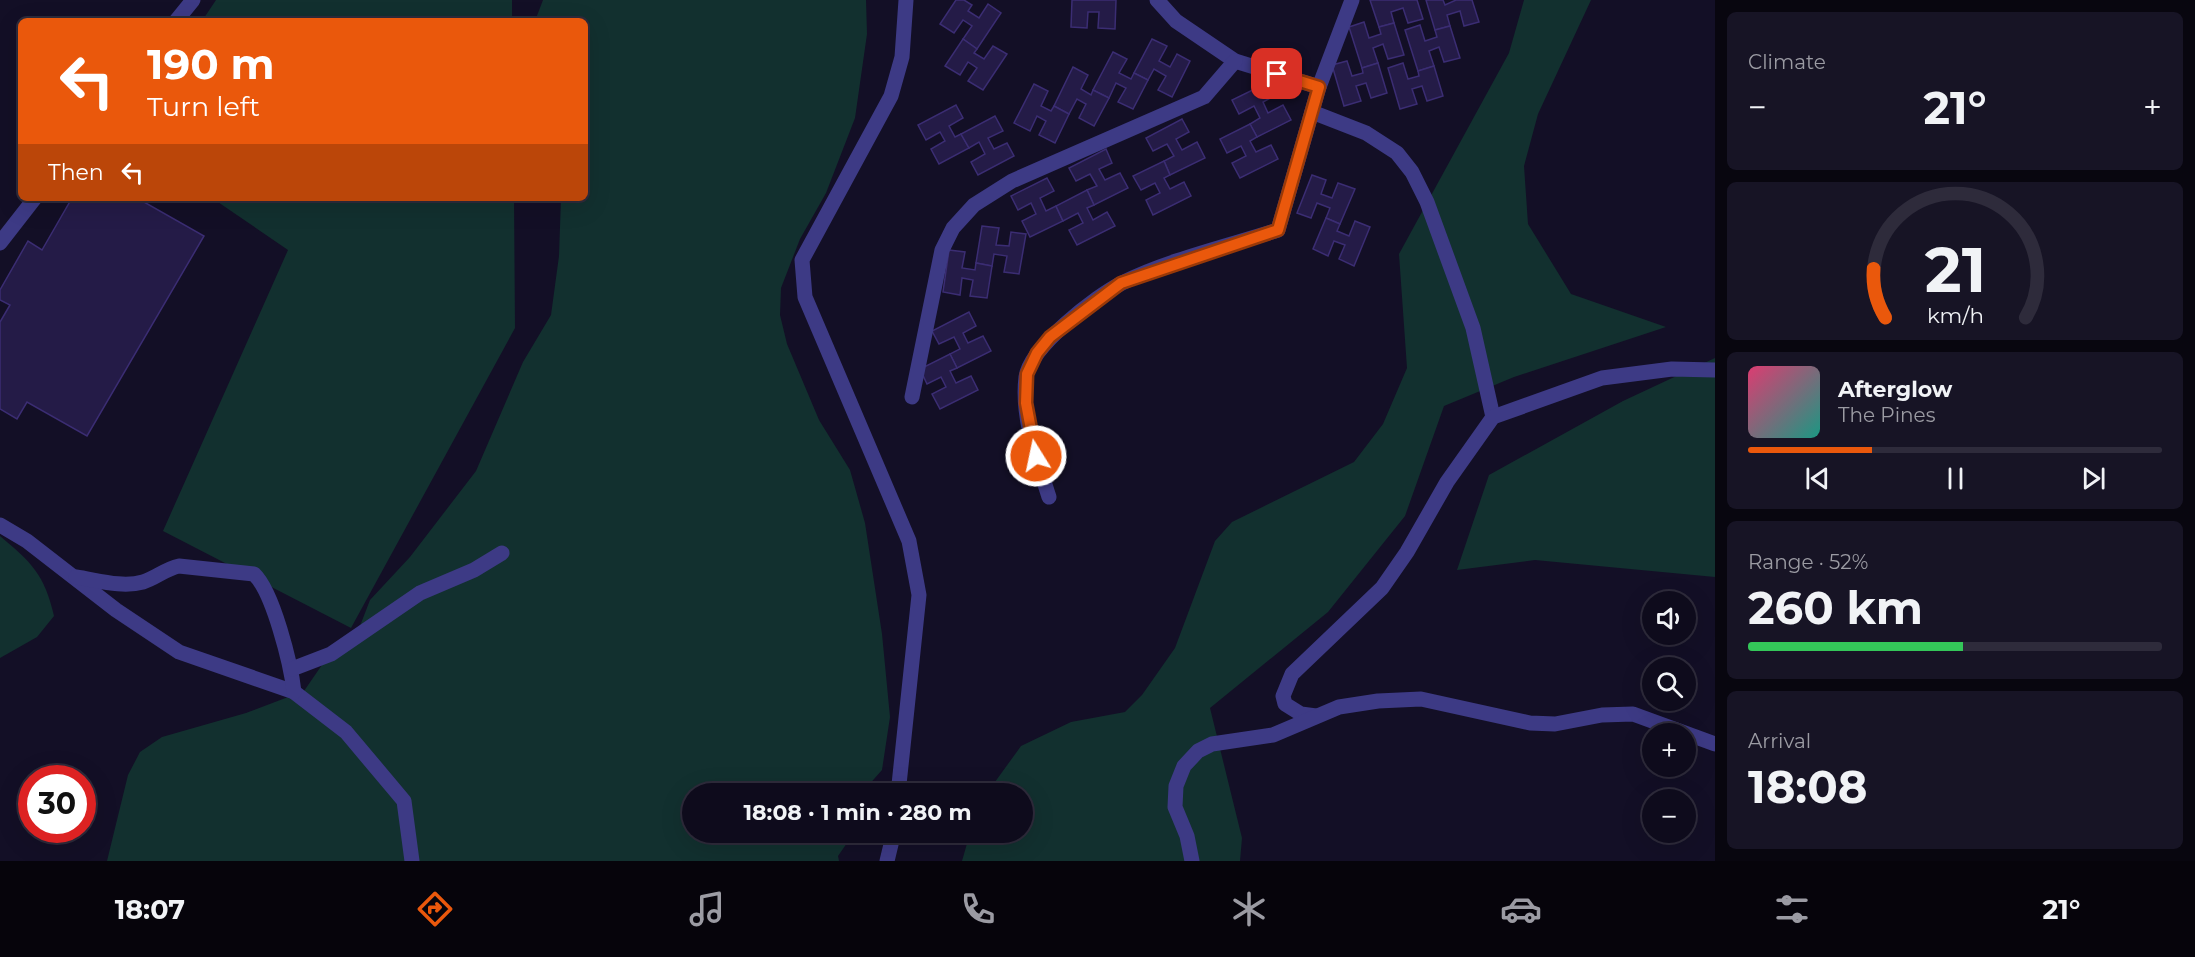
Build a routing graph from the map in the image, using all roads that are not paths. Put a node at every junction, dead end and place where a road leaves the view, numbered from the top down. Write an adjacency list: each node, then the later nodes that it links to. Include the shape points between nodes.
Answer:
1 (193, 0): 5 (street)
2 (906, 0): 22 (street, via 902,57 891,96 802,260 805,297 909,541 919,595)
3 (1157, 0): 6 (street, via 1176,21)
4 (1352, 0): 7 (street)
5 (178, 18)
6 (1234, 61): 7 (street); 12 (street, via 1204,97 1012,182 974,205 953,228 942,250)
7 (1319, 87): 8 (street)
8 (1312, 112): 13 (street, via 1366,133 1396,153 1412,172 1427,202 1473,328); 14 (street, via 1278,230 1121,283 1050,337 1037,353 1027,374 1026,403)
9 (33, 201): 10 (street)
10 (0, 243)
11 (1715, 370): 13 (street, via 1672,369 1602,378)
12 (912, 397)
13 (1493, 417): 20 (street, via 1447,482 1382,588 1292,674 1283,696 1285,704 1301,714)
14 (1049, 497)
15 (0, 525): 17 (street)
16 (502, 553): 18 (street, via 474,570 420,593 331,654)
17 (72, 576): 18 (street, via 144,582 169,568 179,567 254,574 265,590); 19 (street, via 179,652)
18 (292, 669): 19 (street)
19 (294, 692): 24 (street, via 346,732 404,801)
20 (1316, 716): 21 (street, via 1339,707 1421,699 1530,723 1555,724 1633,714); 26 (street, via 1273,735 1212,744 1197,751 1184,766 1176,786 1175,807)
21 (1715, 744)
22 (899, 783)
23 (891, 843): 25 (street)
24 (412, 861)
25 (886, 861)
26 (1192, 861)

